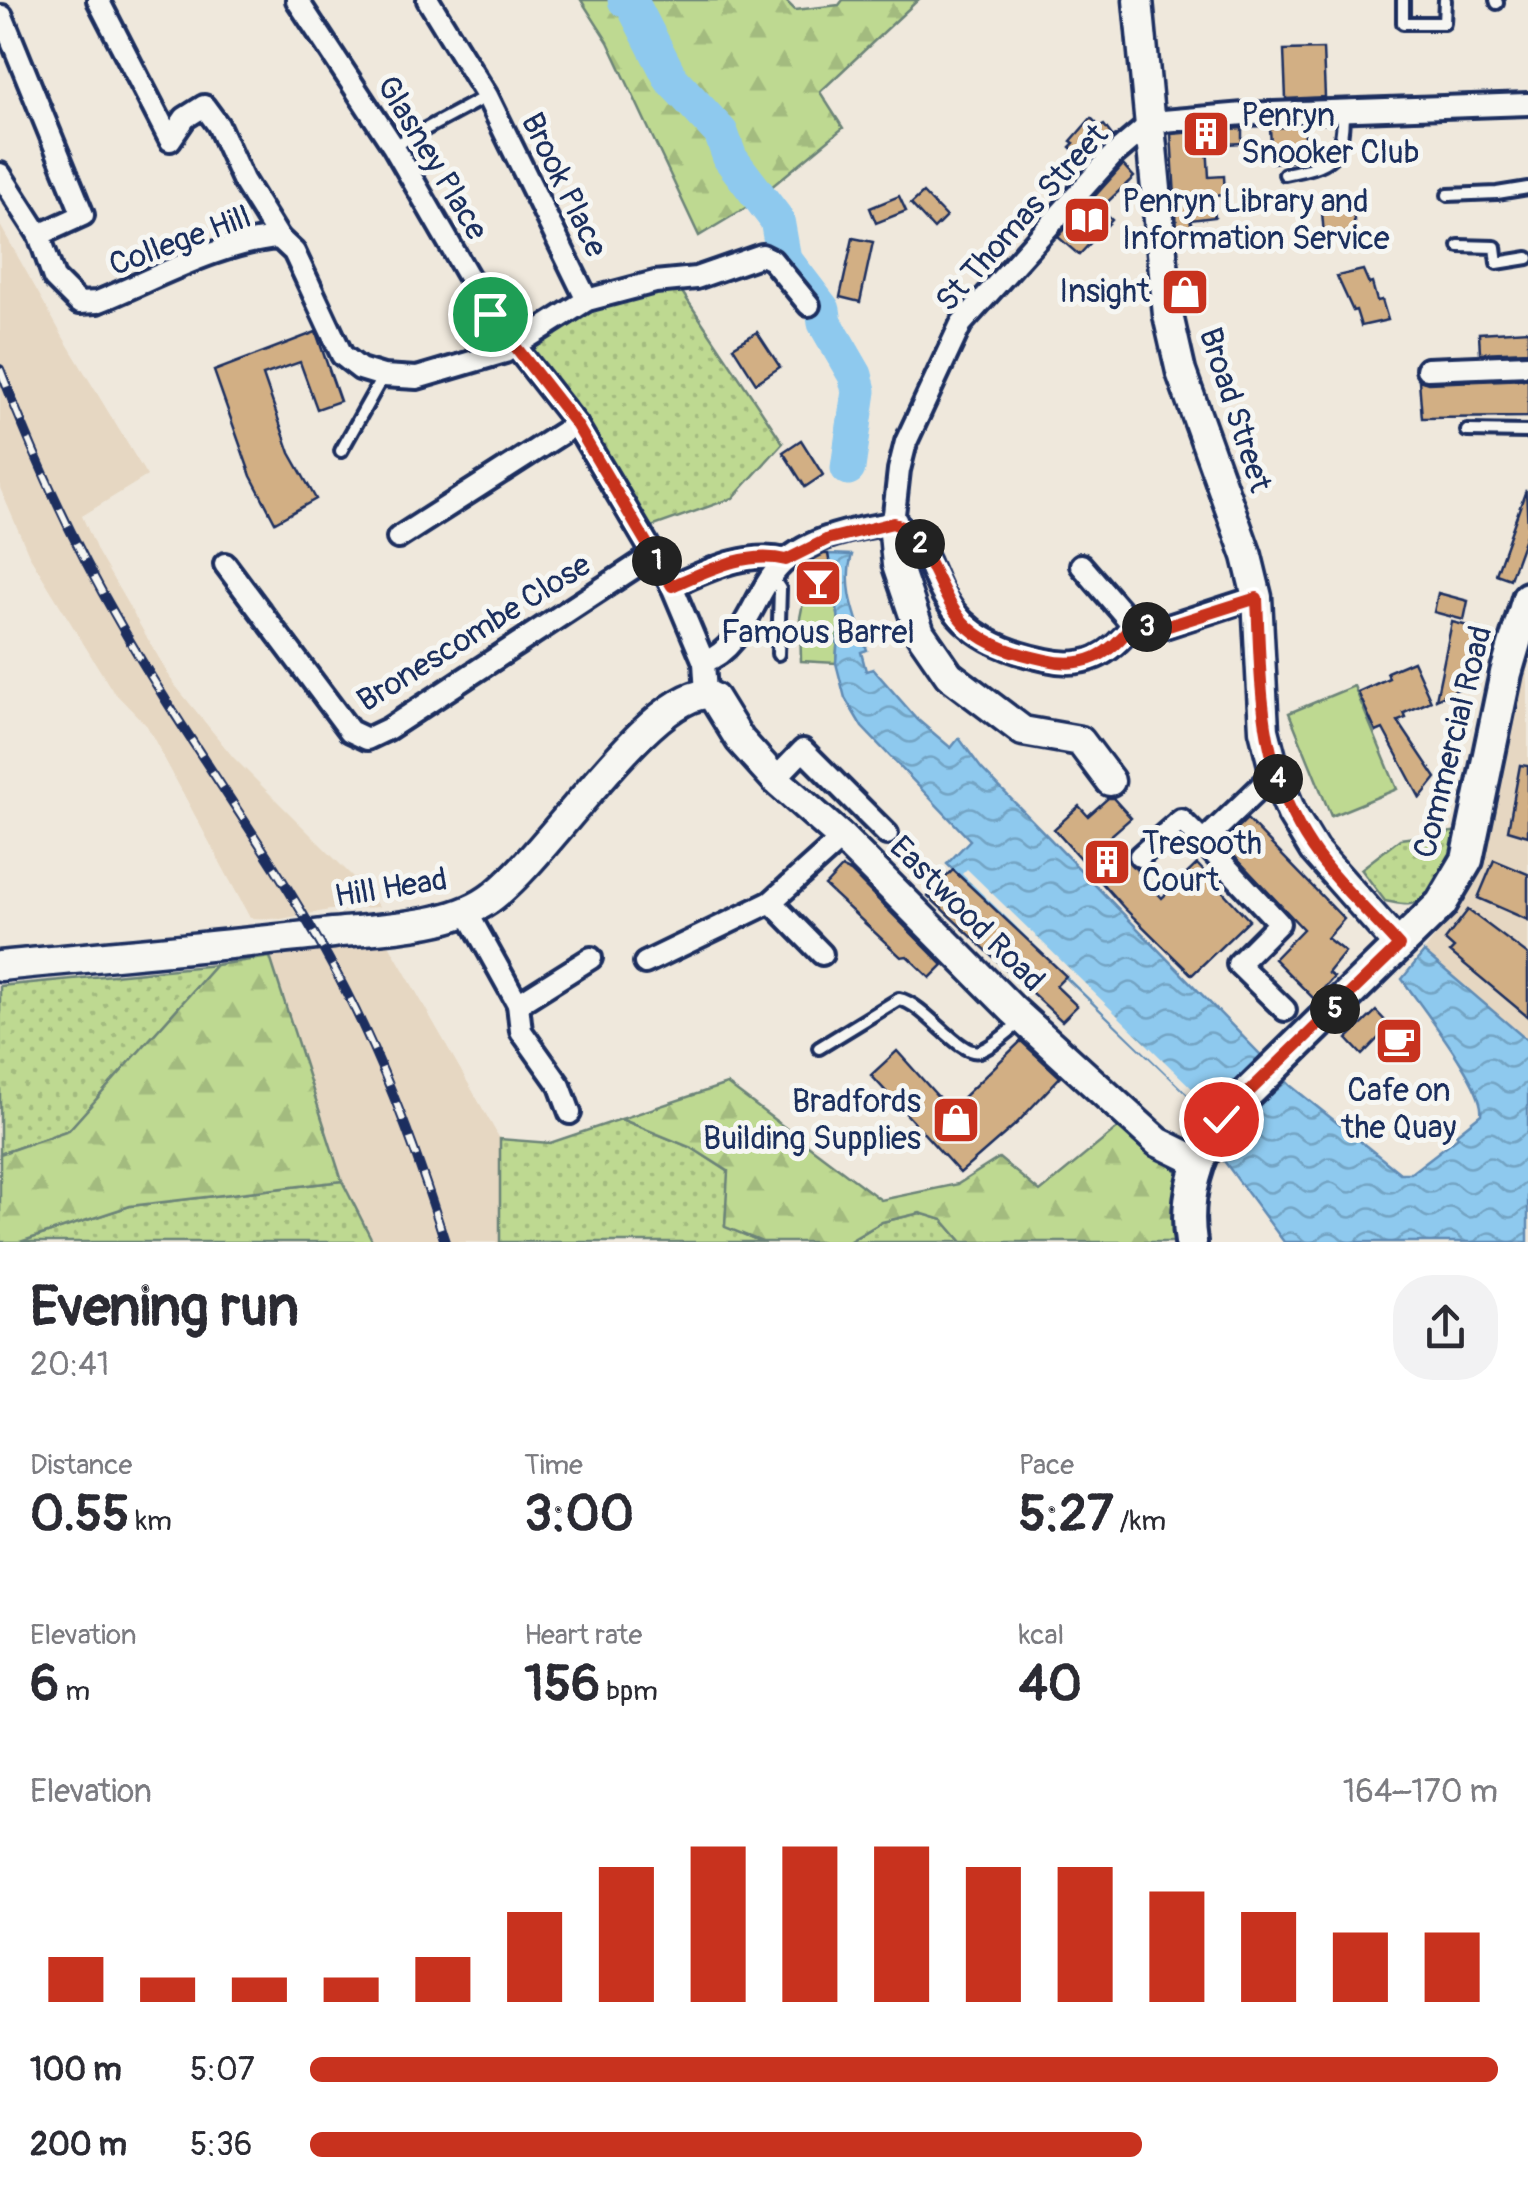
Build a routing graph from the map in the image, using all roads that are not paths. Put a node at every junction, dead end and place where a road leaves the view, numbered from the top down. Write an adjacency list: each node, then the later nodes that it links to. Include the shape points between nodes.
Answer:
1 (98, 0): 20 (street, via 170,140 184,118 204,106)
2 (296, 0): 14 (street, Glasney Place)
3 (428, 0): 10 (street, Brook Place)
4 (1126, 0): 9 (street)
5 (1138, 0): 9 (street)
6 (1403, 0): 7 (lane, via 1403,24 1444,23)
7 (1445, 0)
8 (2, 16): 19 (street, via 83,216)
9 (1140, 37): 13 (street, Broad Street)
10 (487, 96): 14 (lane, Brook Place); 23 (street, Brook Place)
11 (1528, 104): 12 (street)
12 (1343, 110): 13 (street); 16 (lane, via 1343,136 1333,158)
13 (1152, 122): 33 (street, St Thomas Street, via 1112,156 961,324 906,442); 41 (street, Broad Street, via 1168,314 1190,402)
14 (393, 146): 25 (street, Glasney Place)
15 (0, 174): 19 (street, College Hill)
16 (1285, 174)
17 (1528, 188): 18 (lane)
18 (1448, 195)
19 (39, 235): 20 (street, College Hill, via 54,278 79,303 98,302 231,247)
20 (278, 238): 28 (street, College Hill, via 294,252 342,356)
21 (1459, 246): 22 (lane, via 1495,248 1496,263)
22 (1528, 258)
23 (587, 300): 24 (street, via 696,278 762,255); 25 (street)
24 (810, 305)
25 (515, 347): 28 (street, via 417,378); 29 (street, Glasney Place)
26 (1528, 364): 27 (street)
27 (1428, 369)
28 (382, 376): 32 (lane)
29 (576, 424): 34 (street); 35 (street, Glasney Place)
30 (1467, 432): 31 (lane)
31 (1528, 432)
32 (341, 451)
33 (893, 523): 36 (street, via 828,539); 43 (street, via 914,536 960,618 995,645 1074,664 1102,656); 49 (street, via 908,600 924,642 948,675 1023,731 1080,741)
34 (398, 538)
35 (653, 555): 37 (street, Bronescombe Close, via 368,739 350,731); 40 (street, Glasney Place)
36 (786, 560): 39 (street); 40 (street, via 740,561)
37 (225, 564)
38 (1081, 565): 43 (street)
39 (771, 577): 44 (lane, via 780,589); 45 (street, via 726,647)
40 (672, 586): 45 (street, Glasney Place)
41 (1257, 598): 43 (street, via 1162,628); 47 (street, Broad Street, via 1264,730)
42 (1528, 598): 56 (main road, Commercial Road, via 1467,860 1441,904)
43 (1132, 625)
44 (778, 654)
45 (704, 662): 46 (street, Glasney Place)
46 (706, 694): 48 (street, Eastwood Road); 55 (street, Hill Head, via 686,699 650,727 543,848)
47 (1275, 773): 52 (street); 56 (street, Broad Street, via 1314,850)
48 (774, 779): 50 (street, via 803,750); 51 (street, Eastwood Road)
49 (1110, 782)
50 (888, 834)
51 (842, 838): 54 (street); 63 (street, Eastwood Road)
52 (1203, 842): 53 (street, via 1182,820); 62 (street, via 1278,923 1238,964)
53 (1140, 856)
54 (771, 902): 57 (street); 59 (street)
55 (467, 912): 60 (street, Hill Head, via 364,930); 61 (street)
56 (1399, 946): 66 (main road, Commercial Road, via 1221,1119)
57 (822, 954)
58 (591, 958): 61 (street)
59 (645, 963)
60 (0, 966)
61 (518, 1004): 65 (street, via 522,1031 560,1086)
62 (1285, 1010)
63 (1024, 1020): 64 (lane, via 978,1052 966,1050 913,1002 899,998); 66 (street, Eastwood Road, via 1158,1142)
64 (819, 1048)
65 (570, 1113)
66 (1203, 1151): 67 (main road, via 1190,1205)
67 (1191, 1242)

